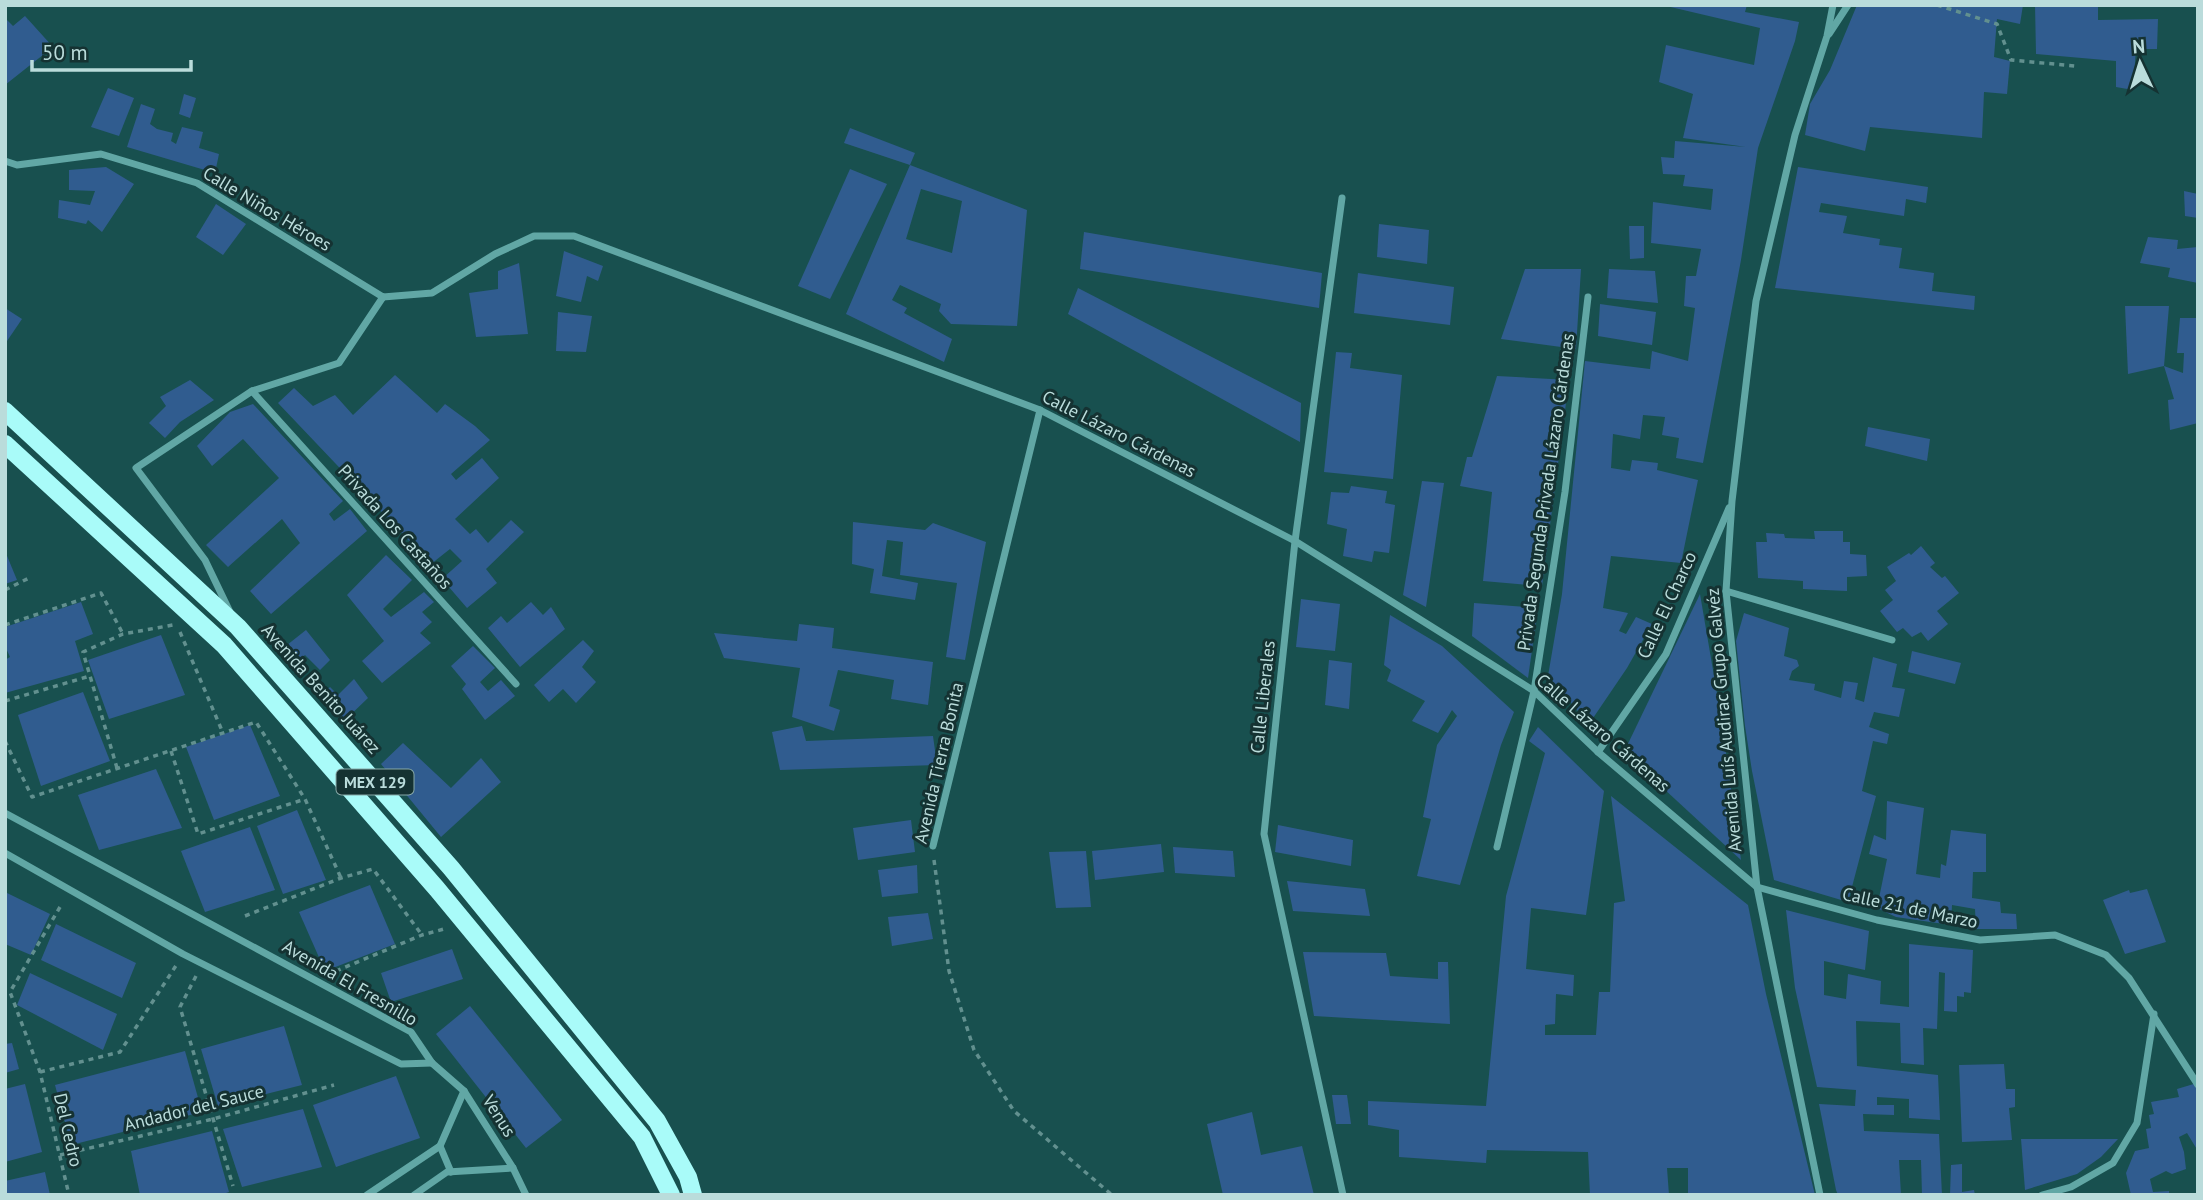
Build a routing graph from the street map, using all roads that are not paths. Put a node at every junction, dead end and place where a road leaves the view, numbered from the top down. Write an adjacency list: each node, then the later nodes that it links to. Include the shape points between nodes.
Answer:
1 (1833, 5): 3 (street)
2 (1848, 5): 3 (street)
3 (1827, 36): 12 (street, Avenida Luís Audirac Grupo Galvéz, via 1795,135 1756,301)
4 (5, 161): 6 (street, Calle Niños Héroes, via 17,165 101,154 197,183)
5 (1342, 198): 13 (street, Calle Liberales)
6 (383, 297): 8 (street, via 340,363); 10 (street, Calle Lázaro Cárdenas, via 432,293 534,236 574,236)
7 (1588, 297): 18 (street, Privada Segunda Privada Lázaro Cárdenas, via 1565,492)
8 (252, 391): 15 (street, via 136,468 205,559); 17 (street, Privada Los Castaños)
9 (5, 411): 15 (main road, Avenida Benito Juárez / MEX 129)
10 (1040, 411): 13 (street, Calle Lázaro Cárdenas); 21 (street, Avenida Tierra Bonita)
11 (5, 444): 35 (main road, MEX 129, via 225,645 437,889 642,1137)
12 (1732, 500): 14 (street, Avenida Luís Audirac Grupo Galvéz); 19 (street, Calle El Charco, via 1666,654)
13 (1295, 541): 18 (street, Calle Lázaro Cárdenas); 37 (street, Calle Liberales, via 1264,834)
14 (1726, 591): 16 (street); 24 (street, Avenida Luís Audirac Grupo Galvéz)
15 (238, 627): 36 (main road, Avenida Benito Juárez / MEX 129, via 451,868 657,1121)
16 (1892, 640)
17 (516, 684)
18 (1534, 691): 19 (street, Calle Lázaro Cárdenas); 22 (street, Privada Segunda Privada Lázaro Cárdenas)
19 (1598, 752): 24 (street, Calle Lázaro Cárdenas)
20 (5, 813): 26 (street, Avenida El Fresnillo, via 411,1032)
21 (933, 846)
22 (1497, 847)
23 (5, 853): 26 (street, via 183,954 401,1064)
24 (1757, 887): 25 (street, Calle 21 de Marzo, via 1877,920 1980,940 2055,935 2106,955); 38 (street, Avenida Luís Audirac Grupo Galvéz)
25 (2154, 1014): 27 (street, Calle 21 de Marzo); 39 (street, via 2137,1123 2113,1163 2071,1187)
26 (432, 1063): 28 (street, Venus)
27 (2198, 1085)
28 (464, 1091): 29 (street); 30 (street, Venus)
29 (440, 1146): 31 (street); 32 (street)
30 (513, 1168): 31 (street); 34 (street, Venus)
31 (451, 1172): 33 (street)
32 (367, 1195)
33 (414, 1195)
34 (526, 1195)
35 (671, 1195)
36 (693, 1195)
37 (1343, 1195)
38 (1820, 1195)
39 (2042, 1195)

